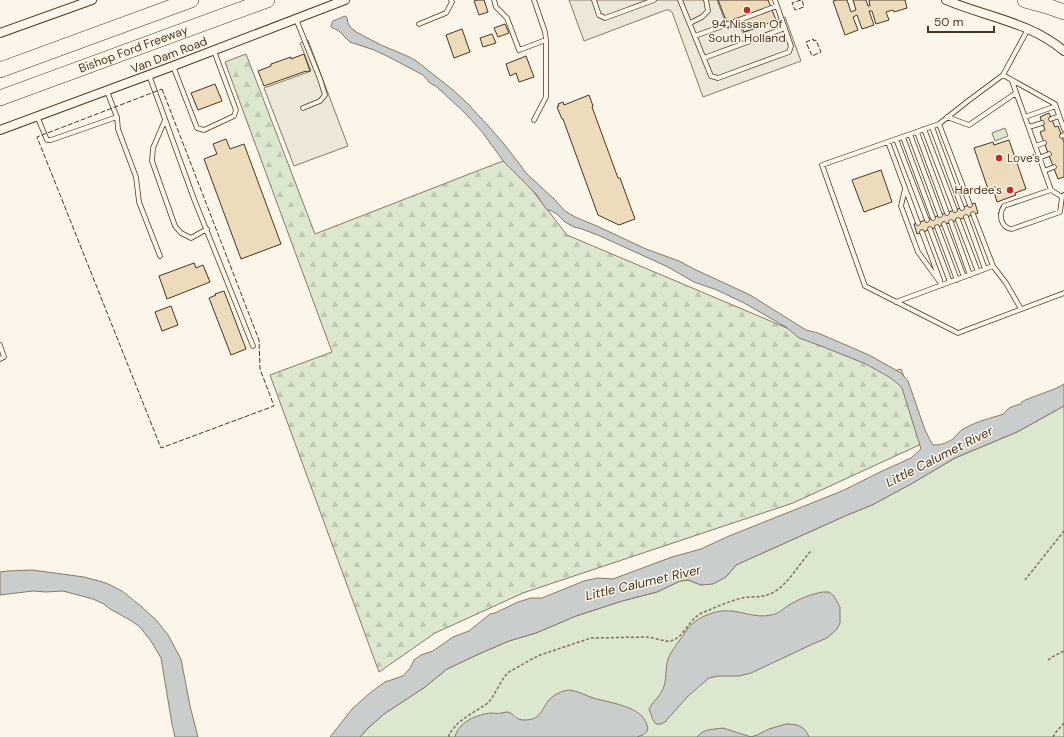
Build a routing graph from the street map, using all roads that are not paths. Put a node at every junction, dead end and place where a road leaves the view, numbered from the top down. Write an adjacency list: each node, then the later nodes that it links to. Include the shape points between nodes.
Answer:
1 (92, 0): 22 (street)
2 (190, 0): 29 (highway)
3 (267, 0): 35 (highway, Bishop Ford Freeway)
4 (345, 0): 17 (street, Van Dam Road)
5 (451, 0): 19 (lane, via 446,13)
6 (494, 0): 24 (lane, via 496,7 507,18 520,50)
7 (534, 0): 24 (lane)
8 (594, 0): 9 (lane, via 600,15 605,18)
9 (654, 0)
10 (680, 0): 18 (lane)
11 (706, 0): 18 (lane, via 708,11)
12 (775, 0): 15 (lane)
13 (946, 0): 21 (street)
14 (1025, 0): 16 (highway)
15 (777, 6): 20 (lane); 23 (lane)
16 (1064, 12)
17 (296, 18): 25 (street, Van Dam Road); 37 (lane, via 325,95 320,101)
18 (690, 23): 23 (lane)
19 (419, 24)
20 (784, 28): 27 (lane); 27 (lane, via 791,46 789,52 718,78 711,76)
21 (1029, 29): 26 (street); 31 (lane)
22 (1, 30)
23 (695, 36): 27 (lane)
24 (546, 40): 45 (lane, via 546,97)
25 (214, 51): 28 (street, Van Dam Road); 28 (lane, via 236,110 234,116 204,130 197,128)
26 (1064, 51)
27 (704, 58)
28 (173, 66): 30 (street, Van Dam Road)
29 (0, 70)
30 (149, 75): 33 (street, Van Dam Road); 44 (lane)
31 (1003, 75): 32 (lane); 41 (lane)
32 (1012, 81): 34 (lane); 36 (lane)
33 (107, 91): 38 (street, Van Dam Road); 40 (lane)
34 (1016, 93): 41 (lane, via 968,126); 42 (lane)
35 (0, 98)
36 (1056, 106): 39 (lane); 42 (lane)
37 (302, 108)
38 (37, 116): 40 (lane, via 47,140); 52 (street, Van Dam Road)
39 (1059, 116): 43 (lane); 51 (lane)
40 (117, 117): 84 (lane, via 118,129 136,177 139,202)
41 (948, 117): 47 (lane)
42 (1025, 117): 49 (lane)
43 (1051, 119)
44 (166, 120): 81 (lane); 81 (lane, via 153,148 152,161 175,226 181,233 192,238)
45 (534, 120)
46 (1042, 123): 49 (lane)
47 (939, 124): 48 (lane); 67 (lane)
48 (932, 127): 50 (lane); 68 (lane)
49 (1028, 127): 59 (lane)
50 (924, 129): 53 (lane); 69 (lane)
51 (1064, 129)
52 (0, 130)
53 (917, 132): 54 (lane); 70 (lane)
54 (910, 134): 55 (lane); 72 (lane)
55 (903, 137): 56 (lane); 74 (lane)
56 (896, 139): 57 (lane); 75 (lane)
57 (888, 142): 64 (lane); 94 (lane, via 822,165 865,286)
58 (1044, 143): 59 (lane)
59 (1035, 146): 61 (lane)
60 (1049, 154): 61 (lane)
61 (1039, 158): 63 (lane)
62 (1054, 167): 63 (lane)
63 (1044, 171): 65 (lane)
64 (905, 189): 78 (lane); 92 (lane, via 901,206 918,252)
65 (1051, 190): 66 (lane); 66 (lane, via 1004,206 1000,215 1004,226 1012,229 1060,212)
66 (1063, 196)
67 (970, 205)
68 (962, 208)
69 (955, 210)
70 (947, 213)
71 (973, 214): 85 (lane)
72 (940, 215)
73 (966, 217): 86 (lane)
74 (933, 218)
75 (927, 220)
76 (958, 220): 87 (lane)
77 (951, 222): 88 (lane)
78 (918, 223)
79 (944, 224): 89 (lane)
80 (937, 227): 90 (lane)
81 (207, 229): 97 (lane)
82 (930, 229): 91 (lane)
83 (922, 232): 92 (lane)
84 (160, 256)
85 (993, 266): 86 (lane); 95 (lane)
86 (985, 269): 87 (lane)
87 (978, 272): 88 (lane)
88 (970, 275): 89 (lane)
89 (964, 277): 90 (lane)
90 (957, 280): 91 (lane)
91 (950, 282): 92 (lane)
92 (942, 285): 94 (lane)
93 (1064, 293): 95 (lane)
94 (896, 302): 95 (lane, via 958,333)
95 (1021, 309)
96 (0, 345): 98 (lane, via 4,357)
97 (253, 346)
98 (0, 359)

